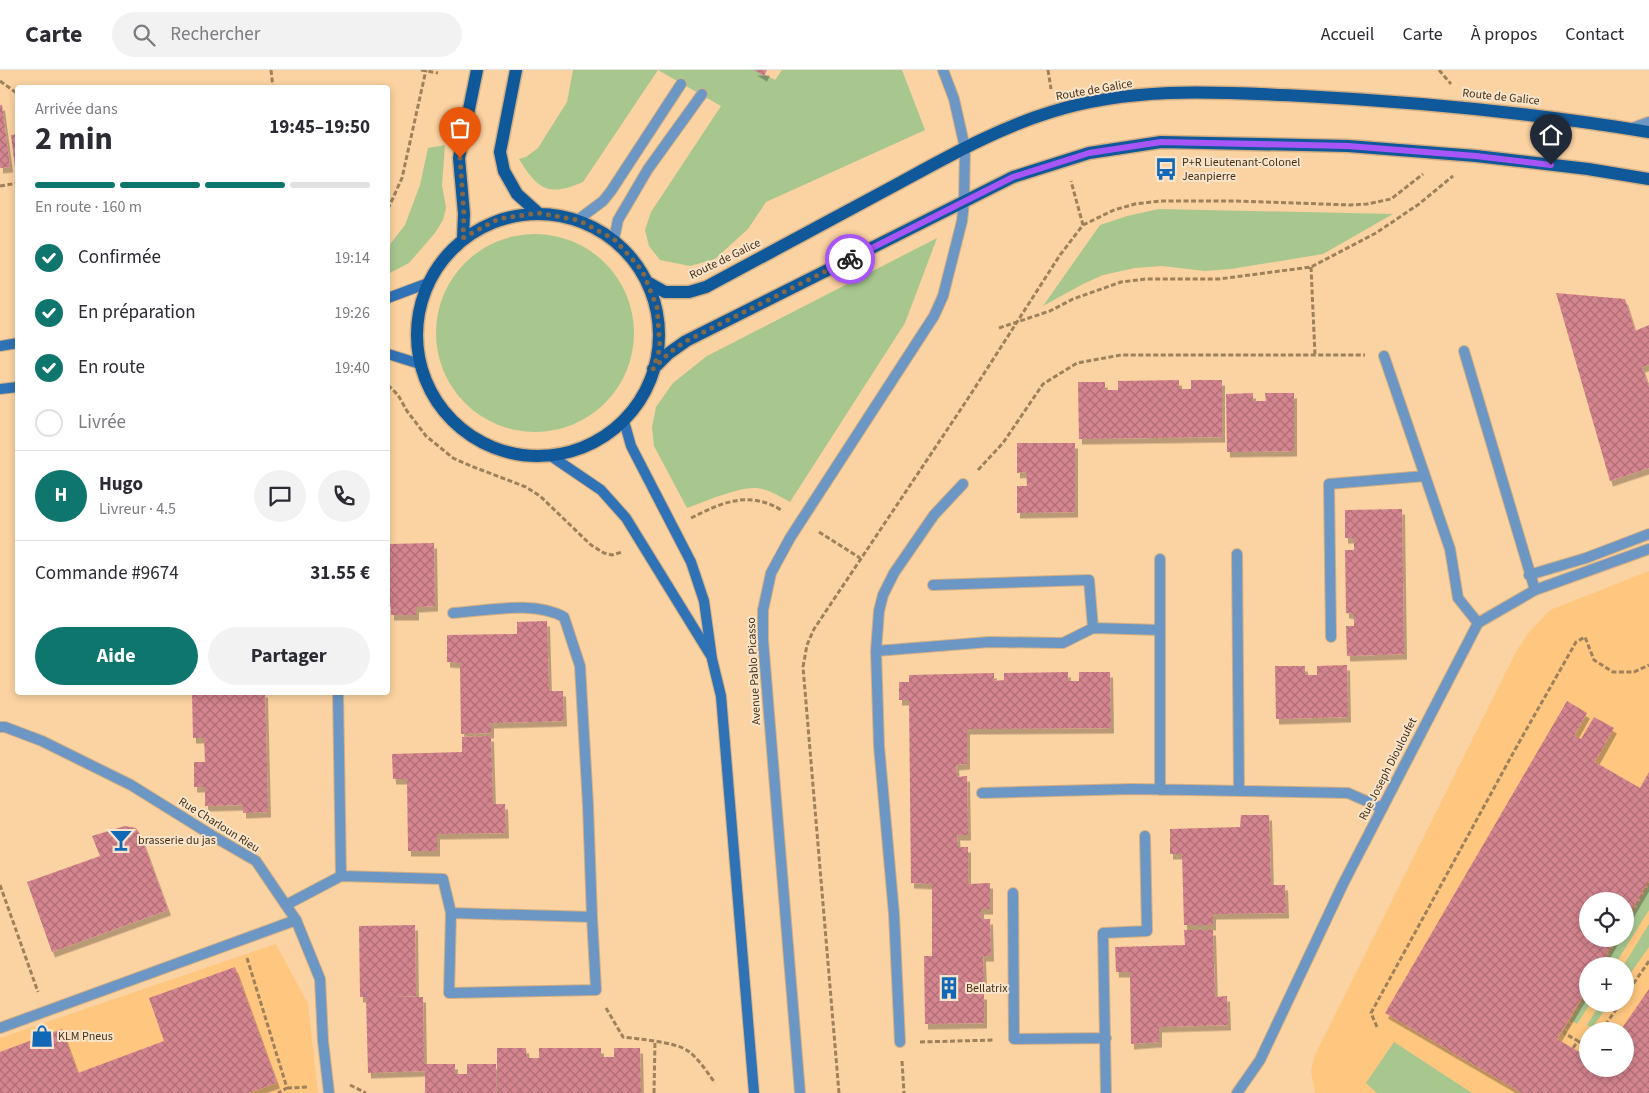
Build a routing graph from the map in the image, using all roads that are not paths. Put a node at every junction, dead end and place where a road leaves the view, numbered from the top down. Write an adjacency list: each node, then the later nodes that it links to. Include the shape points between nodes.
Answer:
1 (477, 70): 14 (main road, via 460,158)
2 (516, 70): 12 (main road, via 500,152 504,171 517,194)
3 (942, 70): 9 (street, Avenue Pablo Picasso, via 954,100)
4 (681, 84): 13 (street, via 603,201)
5 (702, 94): 15 (street, via 648,169 618,220)
6 (1649, 122): 7 (street)
7 (1630, 129): 8 (main road, Route de Galice); 9 (main road, Route de Galice, via 1461,106 1236,93 1159,93 1080,104 1055,111 1026,120)
8 (1649, 132)
9 (965, 148): 11 (street, Avenue Pablo Picasso); 16 (main road, Route de Galice, via 706,287 690,292 665,292)
10 (1649, 179): 11 (main road, via 1476,156 1348,146 1161,142 1065,160 1013,177)
11 (964, 202): 25 (main road, via 686,341); 64 (street, Avenue Pablo Picasso, via 952,264 934,316 790,538 771,573 763,610 763,650)
12 (538, 213): 13 (main road); 14 (main road, via 498,219)
13 (578, 220): 15 (main road)
14 (463, 238): 17 (main road, via 436,267)
15 (614, 239): 16 (main road, via 642,270)
16 (647, 282): 25 (main road, via 657,307 660,348)
17 (428, 283): 18 (main road); 24 (main road, via 419,303 415,342)
18 (390, 297)
19 (15, 344): 20 (main road)
20 (0, 346)
21 (1464, 351): 36 (street)
22 (390, 355): 24 (main road)
23 (1384, 356): 30 (street)
24 (420, 364): 29 (main road, via 424,381 444,415 475,440 512,454)
25 (653, 369): 28 (main road, via 648,388)
26 (15, 387): 27 (main road)
27 (0, 389)
28 (624, 421): 29 (main road, via 591,445); 45 (main road, via 631,446 691,562 704,601)
29 (551, 456): 45 (main road, via 601,490 626,518)
30 (1425, 476): 40 (street, via 1450,549 1458,598); 43 (street, via 1329,484)
31 (963, 484): 44 (street, via 934,516 894,573 881,603)
32 (1649, 534): 36 (street)
33 (1649, 549): 38 (street)
34 (1237, 554): 49 (street)
35 (1160, 559): 42 (street)
36 (1530, 575): 38 (street)
37 (933, 585): 41 (street, via 1089,580)
38 (1535, 590): 40 (street)
39 (453, 613): 57 (street, via 527,608 552,611 564,618 580,666)
40 (1478, 623): 51 (street, Rue Joseph Diouloufet)
41 (1093, 628): 42 (street); 44 (street, via 1063,643 989,642)
42 (1160, 630): 48 (street)
43 (1331, 637)
44 (876, 651): 61 (street, via 879,746 894,914)
45 (712, 659): 63 (main road, via 720,696)
46 (338, 695): 53 (street)
47 (0, 727): 55 (street, Rue Charloun Rieu, via 42,741 131,785 256,861)
48 (1160, 790): 49 (street); 50 (street)
49 (1239, 791): 51 (street, via 1348,793)
50 (982, 793)
51 (1382, 808): 66 (street, Rue Joseph Diouloufet, via 1260,1060)
52 (1145, 836): 60 (street, via 1147,931 1103,933)
53 (341, 876): 55 (street); 56 (street, via 443,879)
54 (1013, 893): 60 (street, via 1014,1039)
55 (286, 905): 58 (street, Rue Charloun Rieu)
56 (451, 913): 57 (street); 57 (street, via 449,993 596,990)
57 (592, 917)
58 (296, 920): 59 (street); 62 (street, Rue Charloun Rieu, via 320,979)
59 (0, 1028)
60 (1106, 1038): 65 (street)
61 (900, 1042)
62 (329, 1093)
63 (754, 1093)
64 (800, 1093)
65 (1106, 1093)
66 (1237, 1093)

